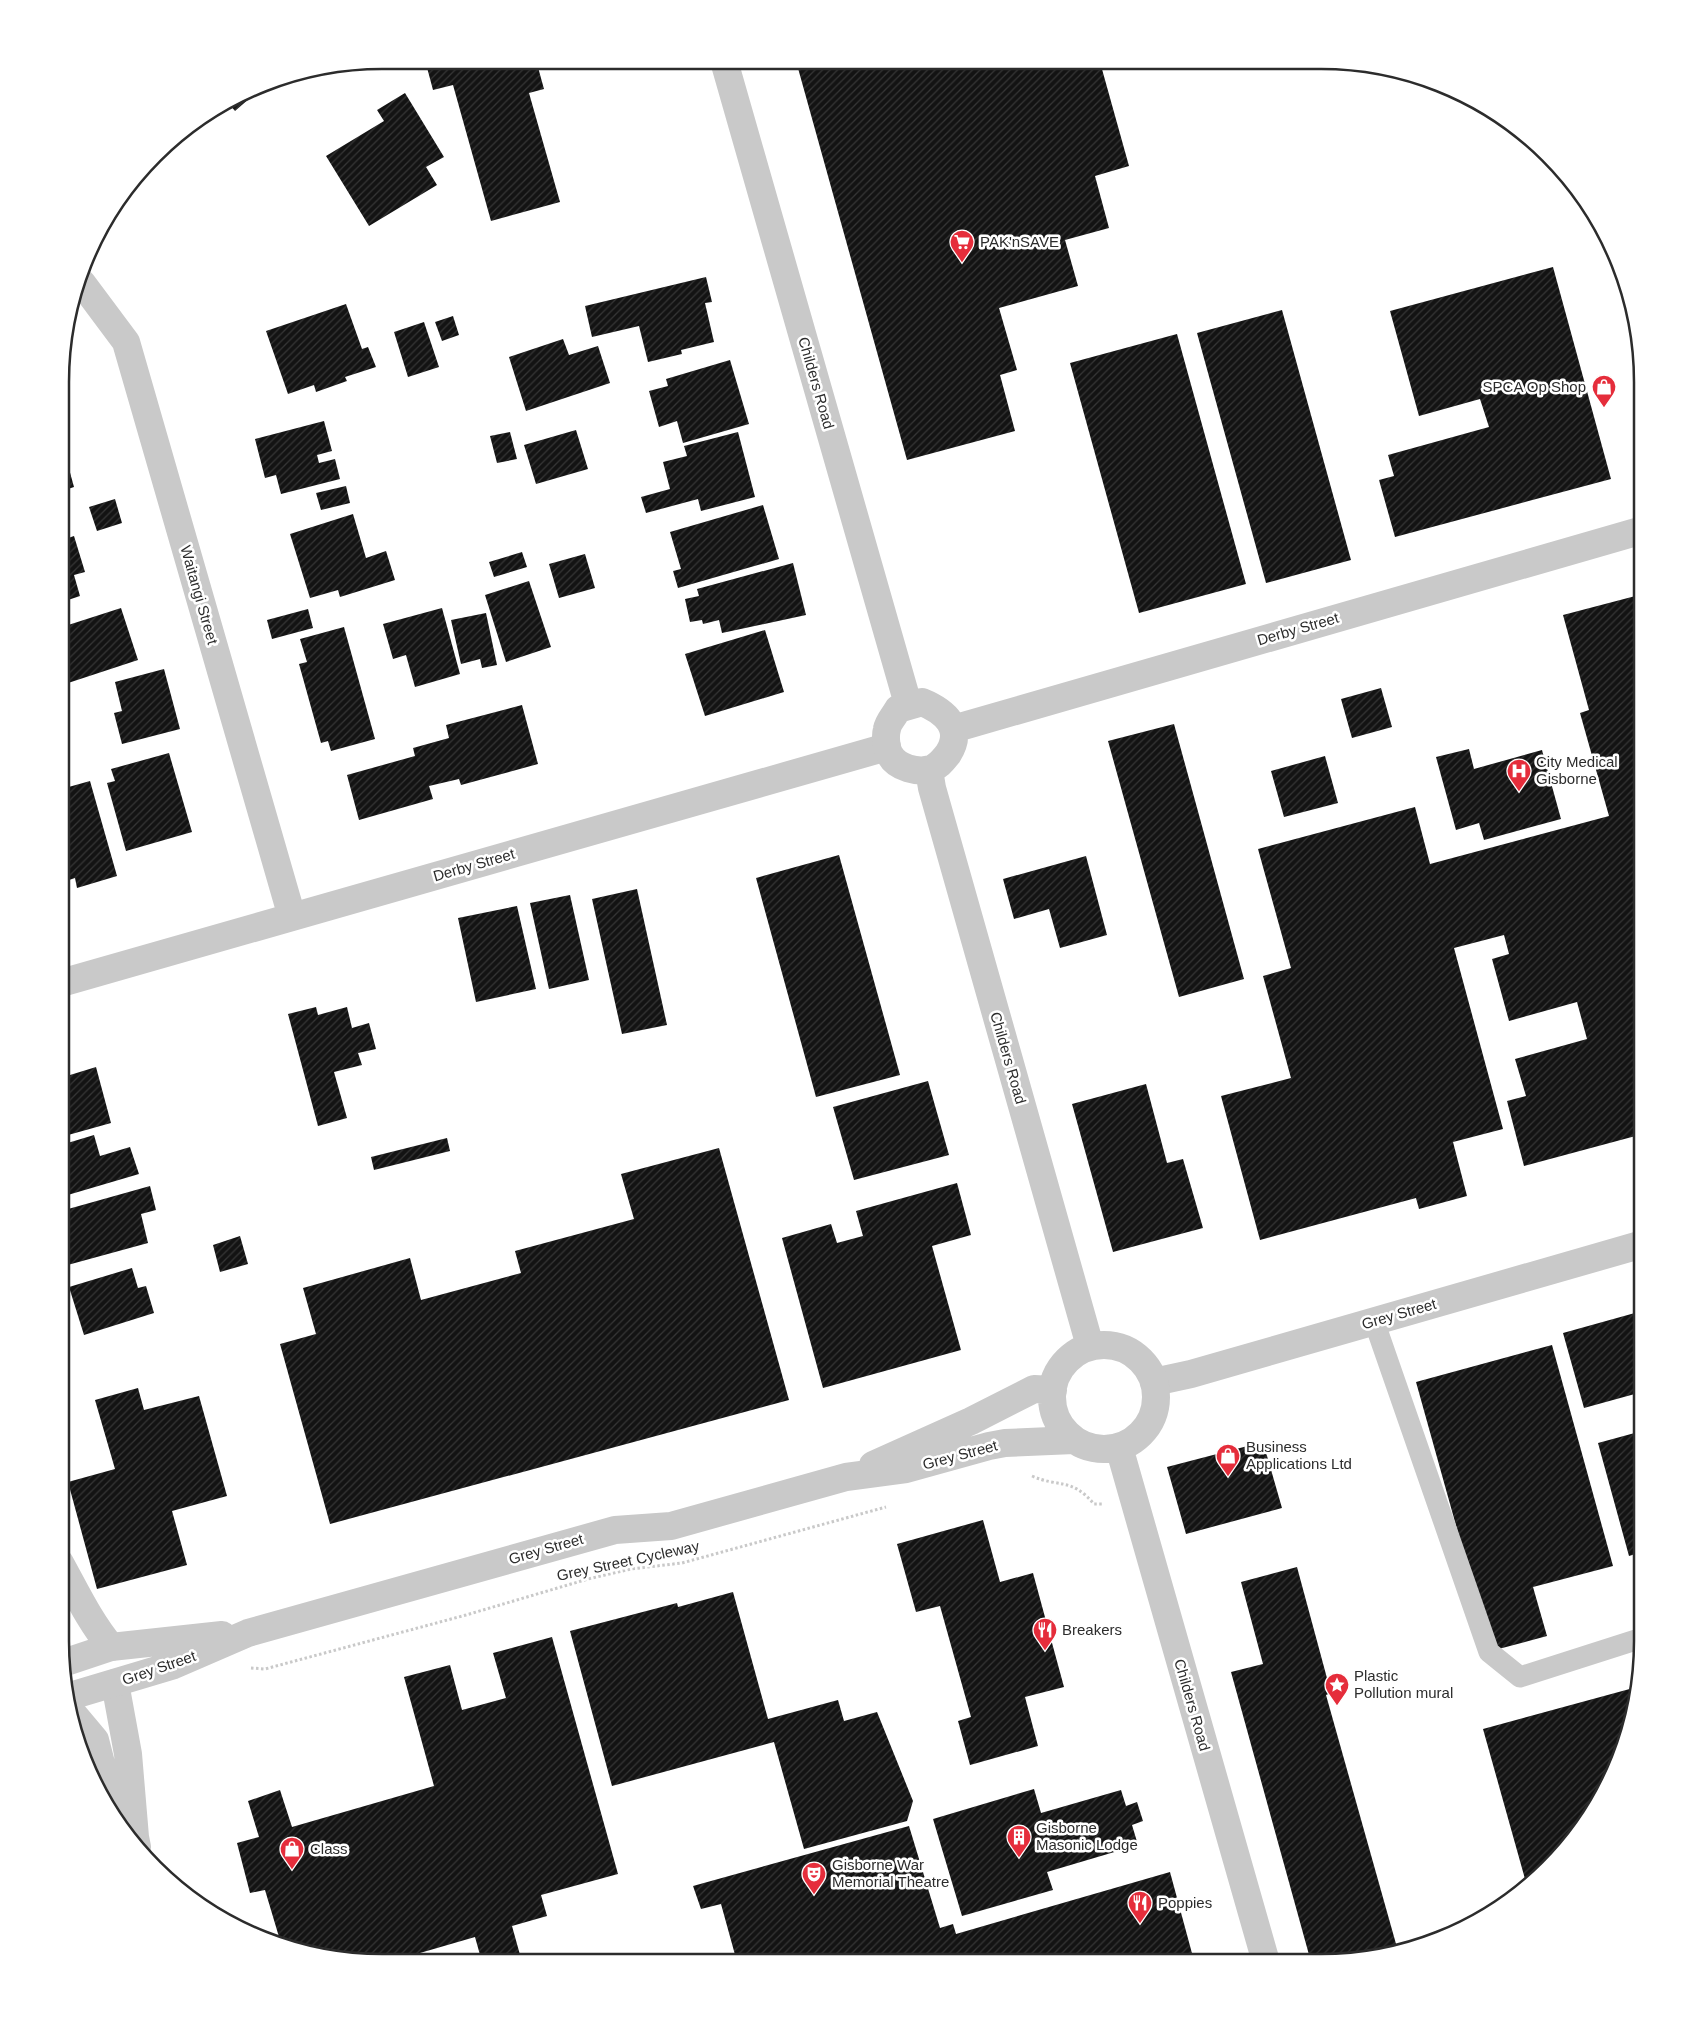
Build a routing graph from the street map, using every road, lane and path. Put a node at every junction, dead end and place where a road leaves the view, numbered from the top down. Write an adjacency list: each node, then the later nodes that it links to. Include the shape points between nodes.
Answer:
1 (726, 69): 4 (street, Childers Road)
2 (84, 285): 8 (street, Waitangi Street, via 126,342)
3 (1634, 533): 5 (street, Derby Street)
4 (908, 704): 5 (street, via 922,702 932,706 943,713); 6 (street, via 898,709 887,728)
5 (953, 729): 7 (street, via 954,741 950,750 938,766)
6 (887, 747): 7 (street, via 890,757 909,769); 8 (street, Derby Street)
7 (929, 770): 12 (street, Childers Road)
8 (292, 918): 9 (street, Derby Street)
9 (69, 980)
10 (1634, 1246): 11 (street, Grey Street)
11 (1374, 1321): 13 (street, Grey Street); 23 (lane, via 1489,1652 1520,1677)
12 (1090, 1346): 13 (street, via 1105,1344 1130,1352 1148,1369); 14 (street, via 1064,1364 1056,1376)
13 (1154, 1382): 16 (street, via 1153,1414 1136,1437)
14 (1053, 1390): 15 (street, via 1059,1419 1066,1434); 18 (street, Grey Street, via 1034,1389)
15 (1074, 1440): 16 (street, via 1103,1450); 18 (street, Grey Street, via 1005,1443 906,1469)
16 (1119, 1447): 32 (street, Childers Road)
17 (1031, 1475): 19 (path, via 1075,1486 1094,1504)
18 (846, 1477): 22 (street, Grey Street, via 671,1526 615,1530)
19 (1102, 1504)
20 (892, 1506): 26 (path, Grey Street Cycleway, via 682,1563 631,1569 588,1579 265,1669)
21 (69, 1579): 24 (street)
22 (248, 1633): 24 (street, Grey Street); 27 (street, Grey Street, via 174,1665)
23 (1634, 1641)
24 (110, 1647): 25 (street, Grey Street)
25 (69, 1661)
26 (242, 1670)
27 (115, 1683): 28 (street, Grey Street); 31 (street, via 128,1754)
28 (74, 1695)
29 (79, 1721): 30 (street, via 95,1740 106,1783)
30 (123, 1817)
31 (135, 1835)
32 (1264, 1954)

